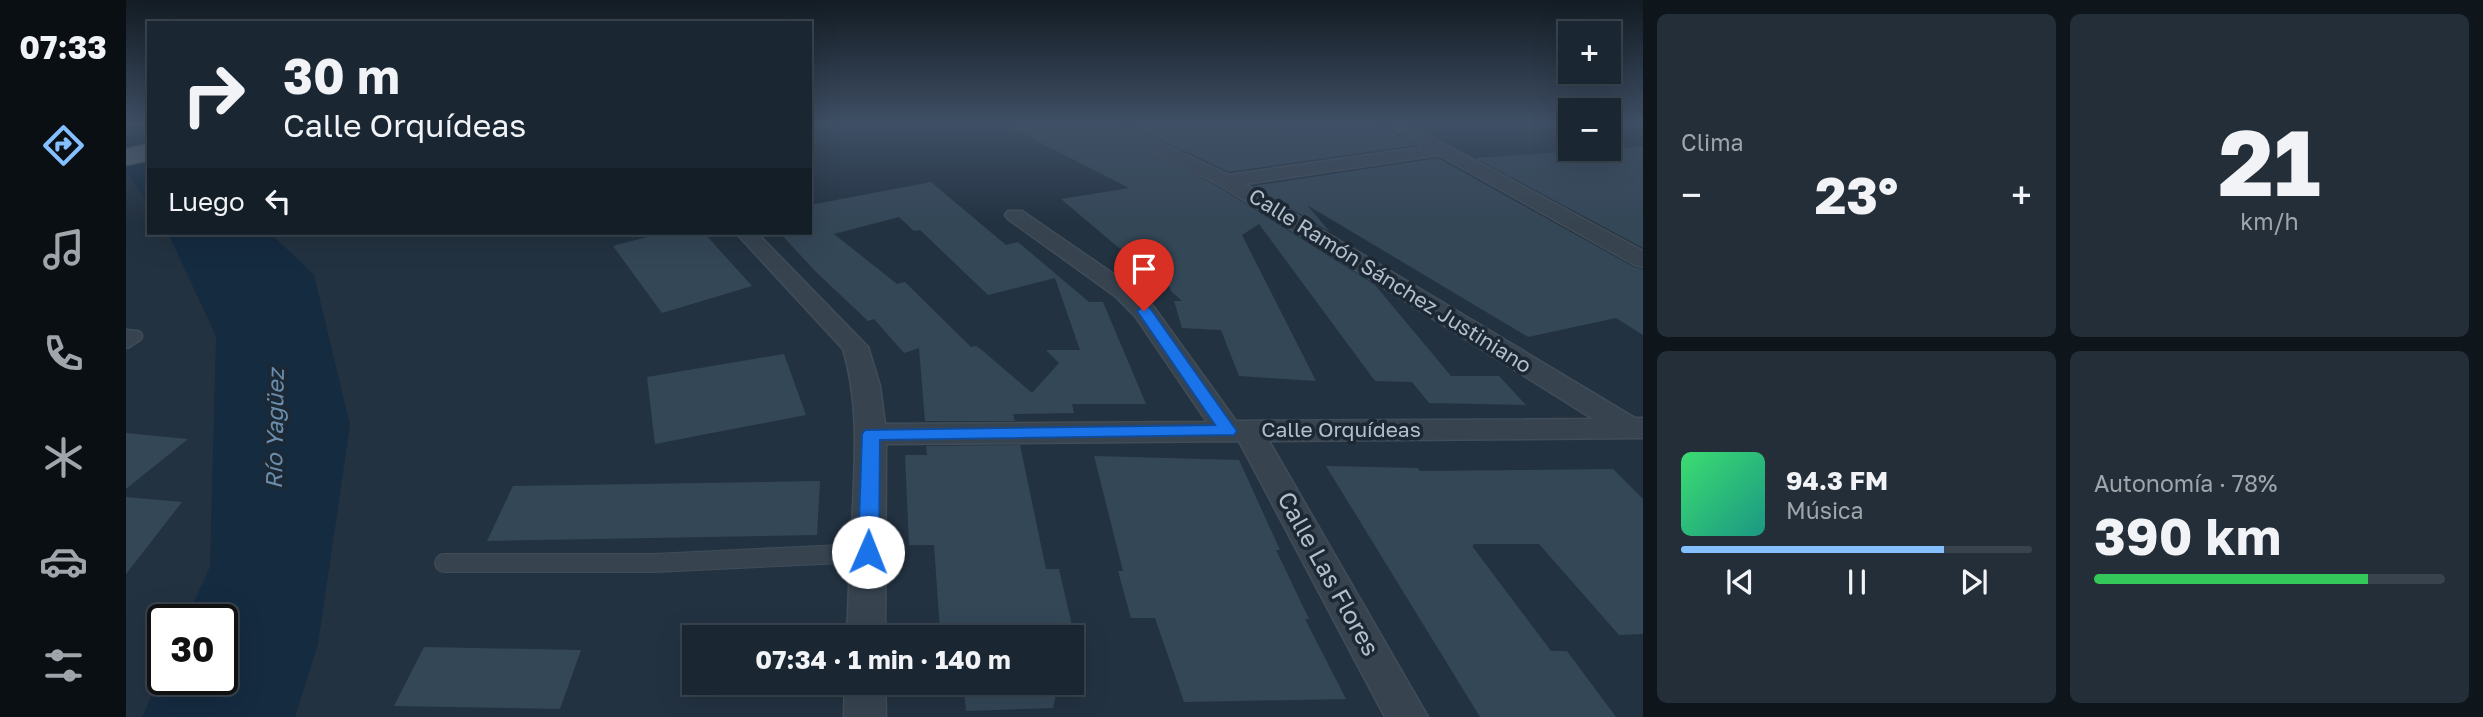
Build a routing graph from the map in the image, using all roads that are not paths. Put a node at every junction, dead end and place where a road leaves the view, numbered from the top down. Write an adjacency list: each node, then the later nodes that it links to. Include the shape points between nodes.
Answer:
1 (1178, 157): 6 (street, Calle Ramón Sánchez Justiniano)
2 (1389, 157): 6 (street)
3 (1454, 157): 9 (street)
4 (147, 163): 5 (main road)
5 (126, 167)
6 (1227, 181): 13 (street, Calle Ramón Sánchez Justiniano)
7 (1014, 215): 12 (street, Calle Las Flores, via 1123,291 1144,311)
8 (748, 235): 14 (street, via 855,347 869,392)
9 (1643, 260)
10 (126, 335): 11 (lane, via 137,336)
11 (126, 343)
12 (1238, 431): 13 (street, Calle Orquídeas); 14 (street, Calle Orquídeas); 20 (street, Calle Las Flores)
13 (1638, 432)
14 (871, 434): 15 (street)
15 (868, 552): 16 (lane, via 722,562); 17 (street)
16 (444, 563)
17 (866, 625)
18 (865, 695): 19 (street)
19 (864, 717)
20 (1406, 717)

